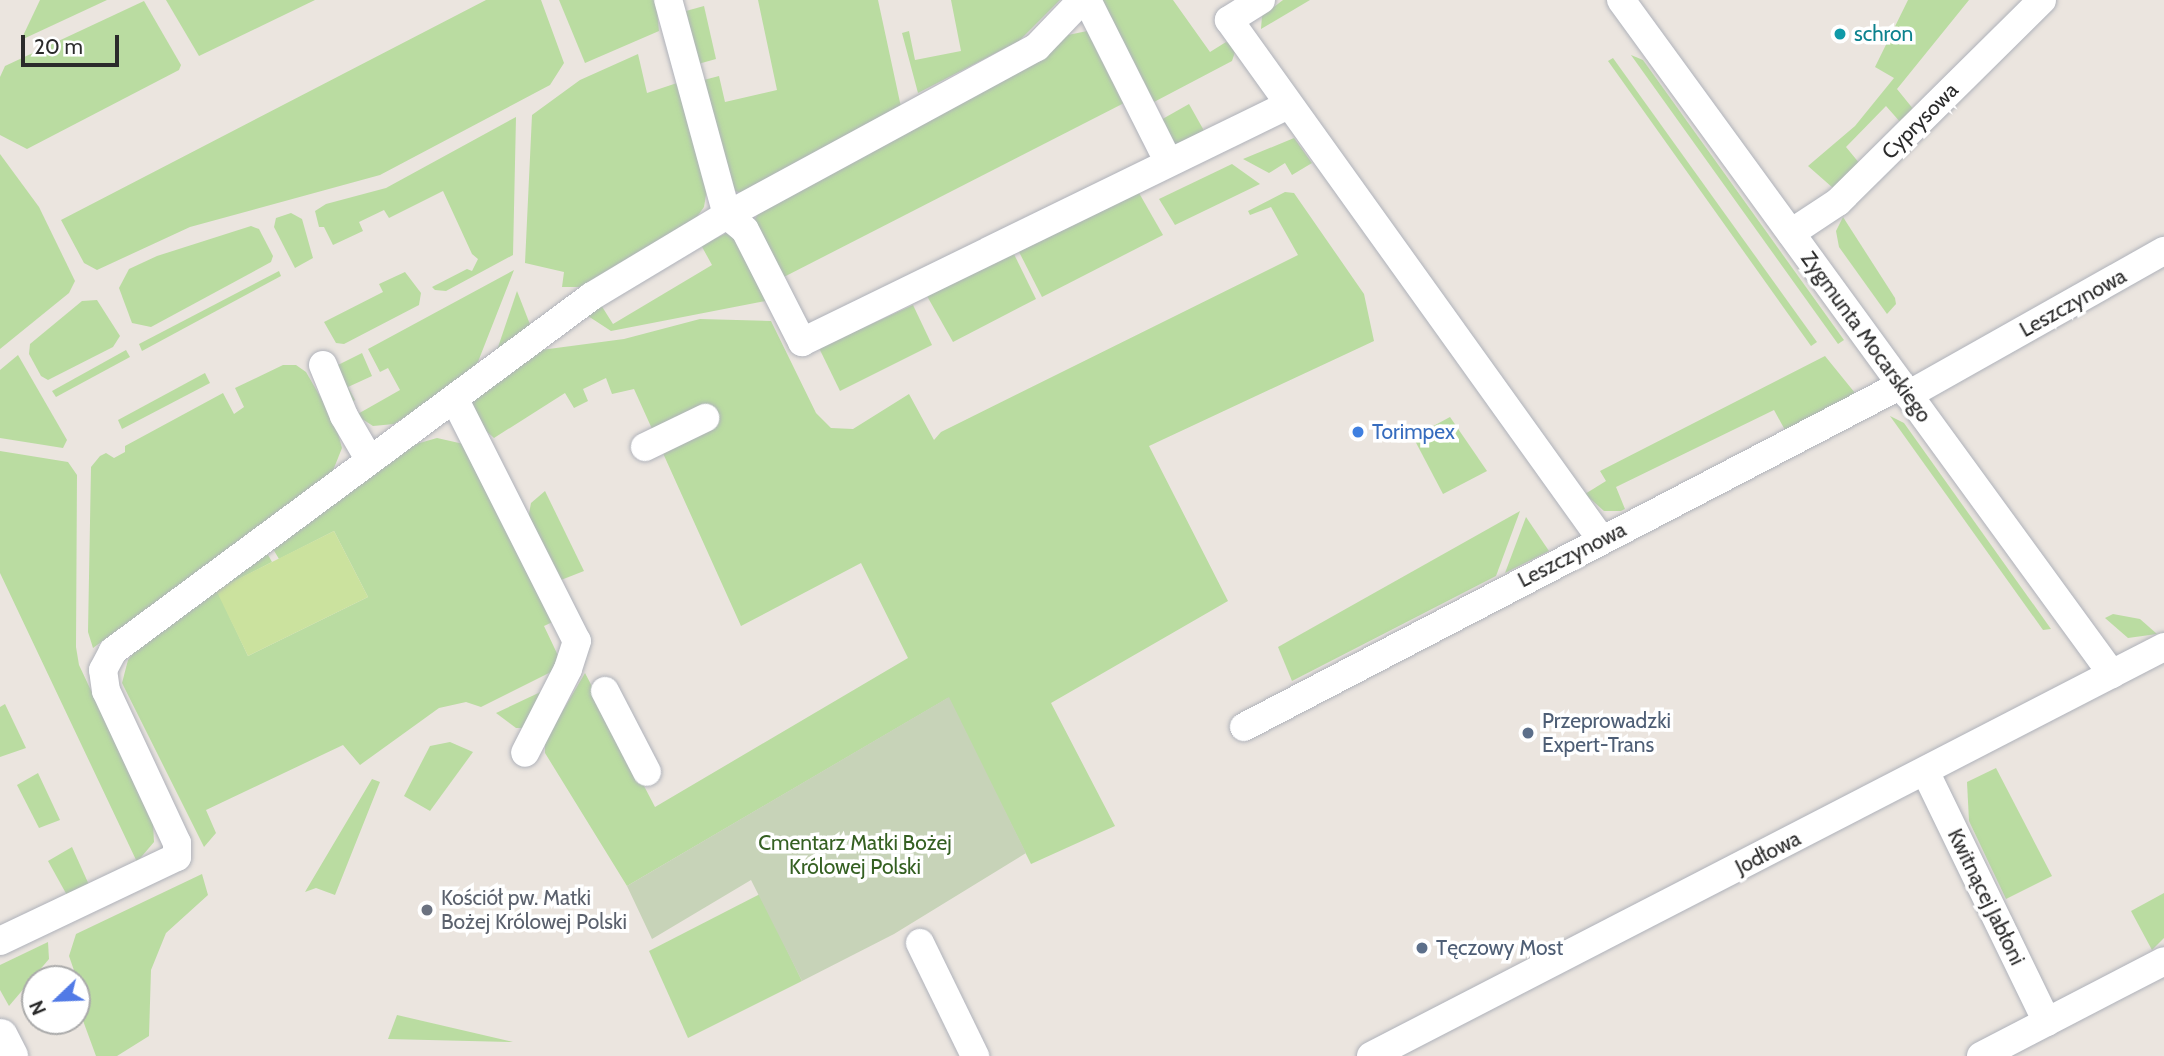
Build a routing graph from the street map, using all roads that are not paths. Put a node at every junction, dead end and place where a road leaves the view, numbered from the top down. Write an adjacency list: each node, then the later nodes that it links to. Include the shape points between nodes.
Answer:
1 (668, 0): 9 (street)
2 (1084, 0): 8 (street); 9 (street, via 1037,47)
3 (1262, 0): 6 (street)
4 (1621, 0): 10 (street, Zygmunta Mocarskiego)
5 (2042, 0): 10 (street, Cyprysowa, via 1838,202)
6 (1222, 10): 7 (street)
7 (1287, 105): 8 (street); 18 (street)
8 (1168, 160): 9 (street, via 802,341 745,230)
9 (727, 215): 14 (street, via 592,296)
10 (1791, 233): 13 (street, Zygmunta Mocarskiego)
11 (2164, 251): 13 (street, Leszczynowa)
12 (323, 365): 17 (street, via 344,416)
13 (1905, 390): 18 (street, Leszczynowa); 20 (street, Zygmunta Mocarskiego)
14 (455, 400): 17 (street); 23 (street, via 578,641)
15 (705, 418): 16 (street)
16 (645, 447)
17 (369, 459): 26 (street, via 133,635 113,651 103,670 106,691 177,843 177,857)
18 (1601, 539): 22 (street, Leszczynowa)
19 (2164, 648): 20 (street, Jodłowa)
20 (2112, 674): 25 (street, Jodłowa)
21 (605, 691): 24 (street)
22 (1244, 727)
23 (524, 753)
24 (647, 772)
25 (1926, 773): 29 (street, Kwitnącej Jabłoni); 33 (street, Jodłowa)
26 (0, 941)
27 (920, 943): 32 (street)
28 (2164, 961): 29 (street)
29 (2047, 1022): 34 (street)
30 (0, 1036): 31 (street)
31 (10, 1056)
32 (975, 1056)
33 (1371, 1056)
34 (1981, 1056)

